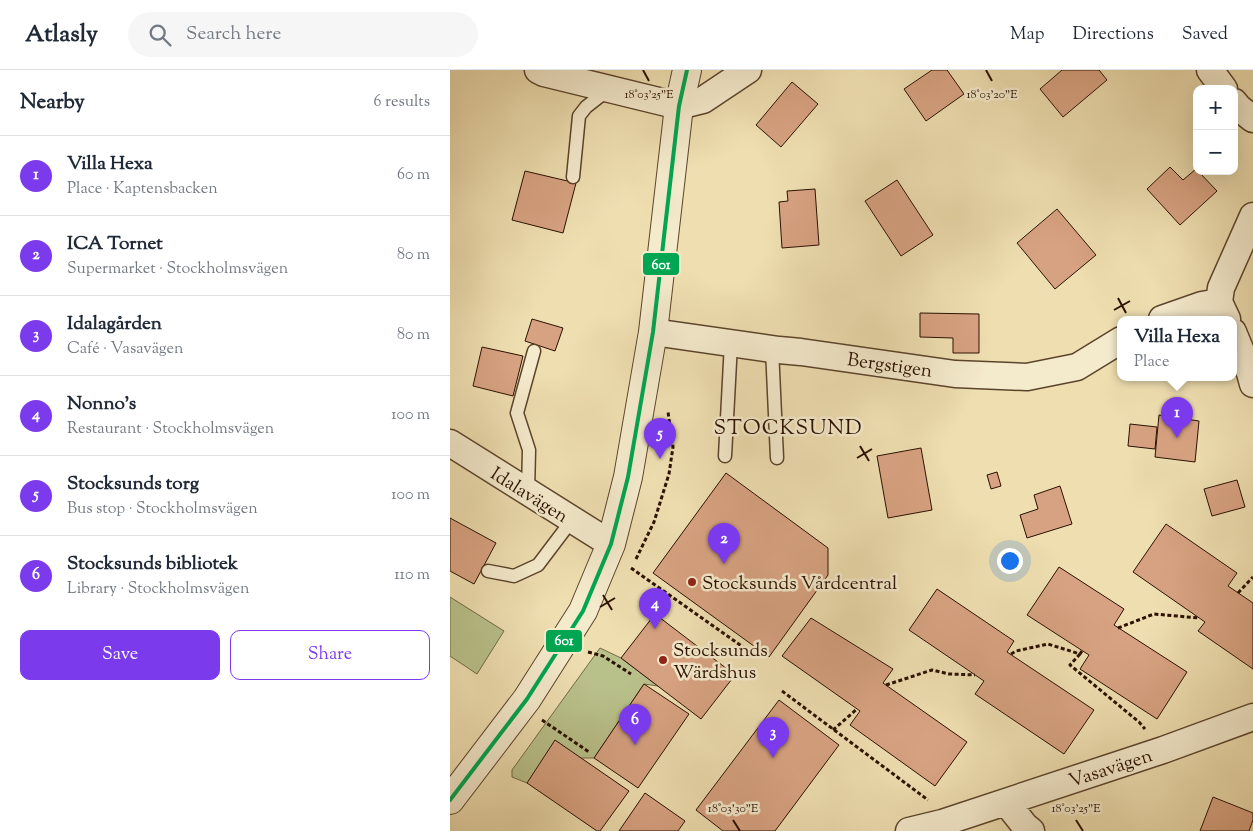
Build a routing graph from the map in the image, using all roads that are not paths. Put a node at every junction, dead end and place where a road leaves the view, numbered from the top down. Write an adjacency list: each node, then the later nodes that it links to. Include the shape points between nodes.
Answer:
1 (538, 70): 6 (street)
2 (687, 70): 7 (street)
3 (748, 70): 7 (street, via 704,100)
4 (1210, 70): 5 (street)
5 (1221, 85)
6 (609, 89): 7 (street); 10 (lane, via 579,116)
7 (679, 106): 14 (street)
8 (1238, 107): 9 (street)
9 (1253, 119)
10 (573, 177)
11 (1253, 216): 12 (street, via 1221,288)
12 (1223, 311): 13 (street, via 1202,305)
13 (1171, 316)
14 (653, 332): 17 (street, Bergstigen); 26 (street, via 628,477)
15 (1117, 342): 18 (street, Bergstigen, via 1077,367 1027,377 955,374)
16 (1237, 342): 20 (street)
17 (731, 343): 18 (street, Bergstigen); 22 (lane)
18 (776, 350): 23 (lane)
19 (534, 351): 24 (lane, via 517,412 529,450)
20 (1253, 384)
21 (450, 443): 24 (street, Idalavägen)
22 (725, 456)
23 (777, 458)
24 (528, 492): 25 (street, Idalavägen)
25 (572, 520): 26 (street, Idalavägen); 27 (lane, via 538,565 514,576)
26 (611, 544): 29 (street, via 583,611 527,700)
27 (488, 572)
28 (1253, 717): 30 (street, Vasavägen)
29 (450, 800)
30 (1006, 802): 31 (street, Vasavägen); 32 (street)
31 (909, 831)
32 (1031, 831)

